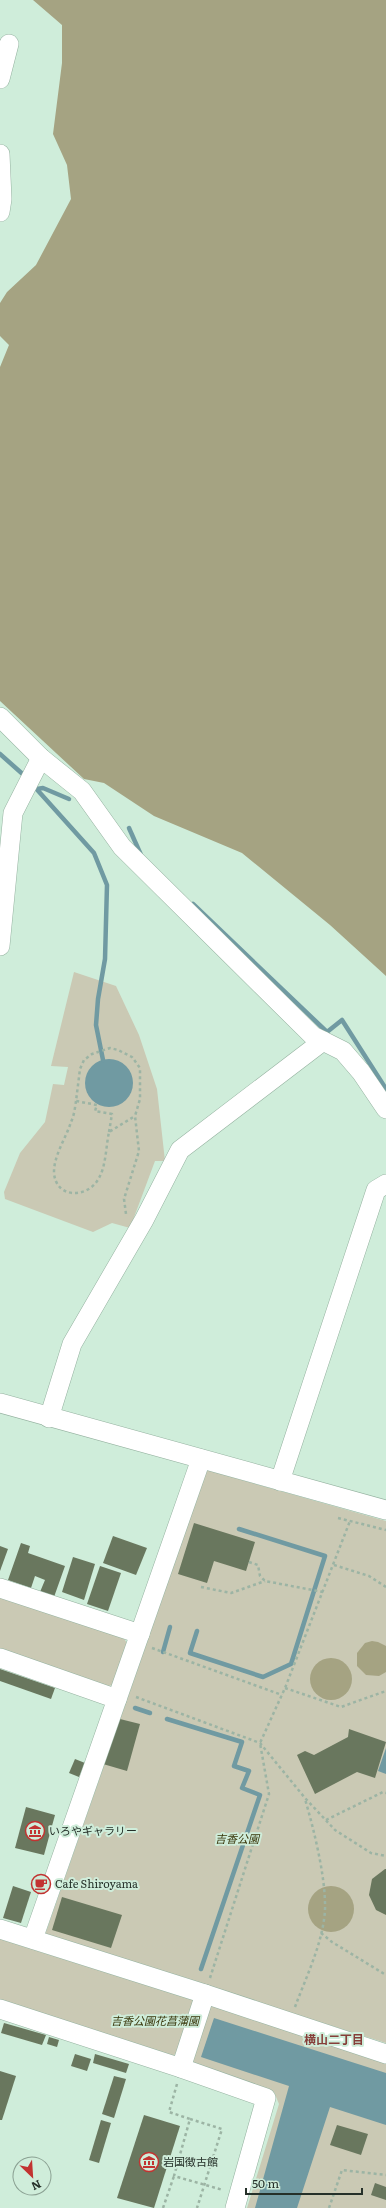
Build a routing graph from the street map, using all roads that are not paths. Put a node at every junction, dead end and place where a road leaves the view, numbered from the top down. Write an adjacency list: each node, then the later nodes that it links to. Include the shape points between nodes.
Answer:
1 (9, 44): 2 (street)
2 (0, 78)
3 (0, 154): 4 (street)
4 (0, 212)
5 (0, 717): 6 (street)
6 (41, 758): 7 (street, via 13,813); 8 (street, via 82,791 122,846 157,883 313,1036)
7 (0, 946)
8 (323, 1041): 9 (street, via 343,1051); 12 (street, via 180,1150 144,1220 72,1344)
9 (386, 1109)
10 (386, 1184): 14 (street, via 376,1190)
11 (0, 1403): 12 (street)
12 (49, 1418): 13 (street)
13 (201, 1459): 14 (street); 17 (street)
14 (280, 1481): 15 (street)
15 (386, 1510)
16 (0, 1588): 17 (street)
17 (138, 1639): 19 (street)
18 (0, 1658): 19 (street)
19 (118, 1695): 21 (street)
20 (0, 1929): 21 (street)
21 (33, 1939): 22 (street)
22 (205, 1994): 24 (street); 25 (street)
23 (0, 2009): 25 (street)
24 (386, 2054)
25 (181, 2068): 26 (street, via 266,2098)
26 (237, 2201)

